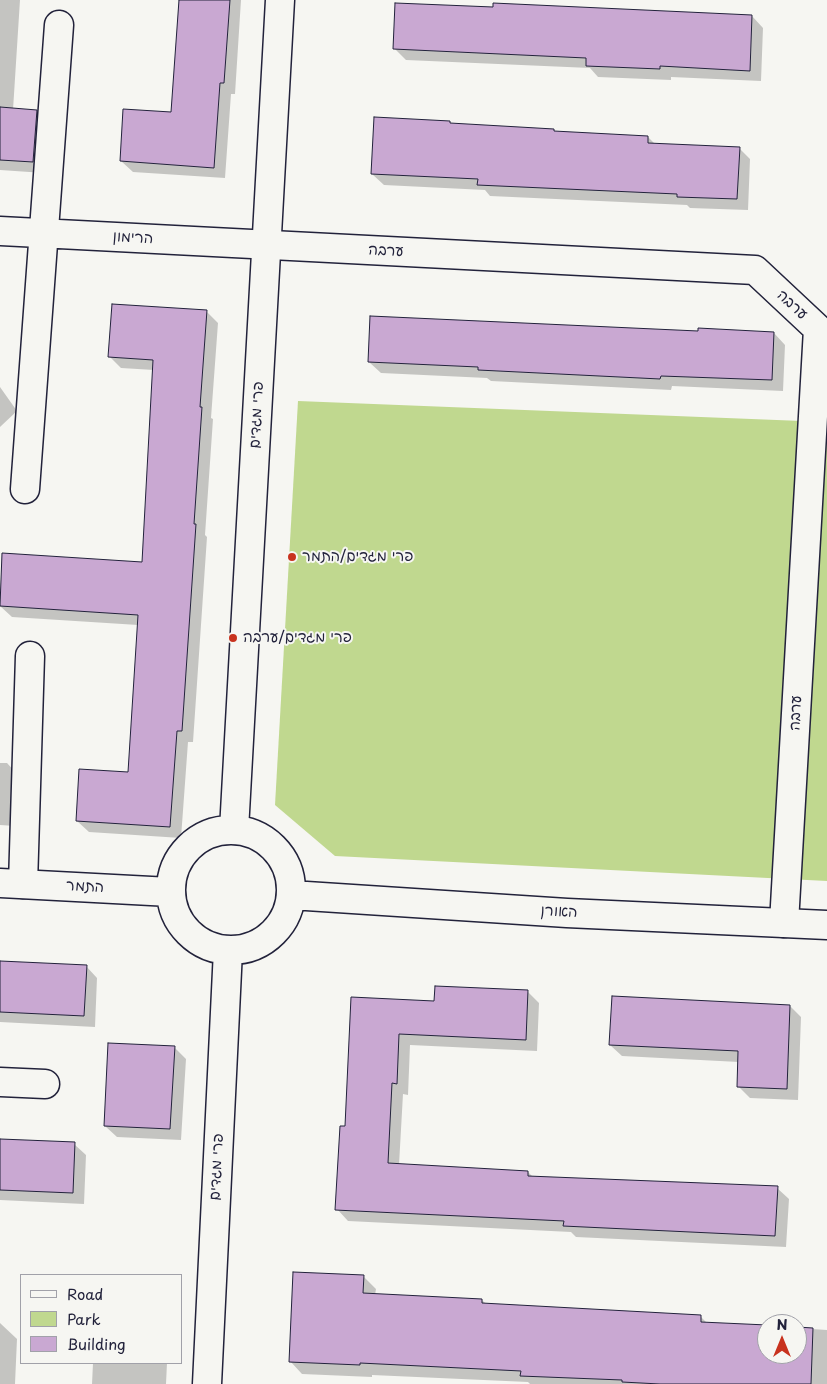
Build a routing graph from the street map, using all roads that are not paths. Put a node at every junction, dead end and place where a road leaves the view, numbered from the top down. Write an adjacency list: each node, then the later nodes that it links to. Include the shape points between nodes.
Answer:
1 (280, 0): 5 (street, פרי מגדים)
2 (60, 25): 4 (street)
3 (0, 231): 4 (street, הרימון)
4 (44, 234): 5 (street, הרימון); 6 (street)
5 (266, 245): 8 (street, פרי מגדים); 12 (street, ערבה, via 755,270 818,329)
6 (25, 489)
7 (30, 656): 9 (street)
8 (234, 830): 10 (street, via 214,832 196,840 182,854 173,872); 11 (street, via 264,840 276,850 289,873)
9 (12, 884): 10 (street, התמר)
10 (170, 892): 14 (street, via 182,925 210,946)
11 (291, 895): 12 (street, האורן); 14 (street, via 286,913 276,929 246,948)
12 (784, 923): 13 (street, האורן)
13 (827, 925)
14 (228, 950): 17 (street, פרי מגדים)
15 (0, 1082): 16 (street)
16 (45, 1084)
17 (206, 1384)

